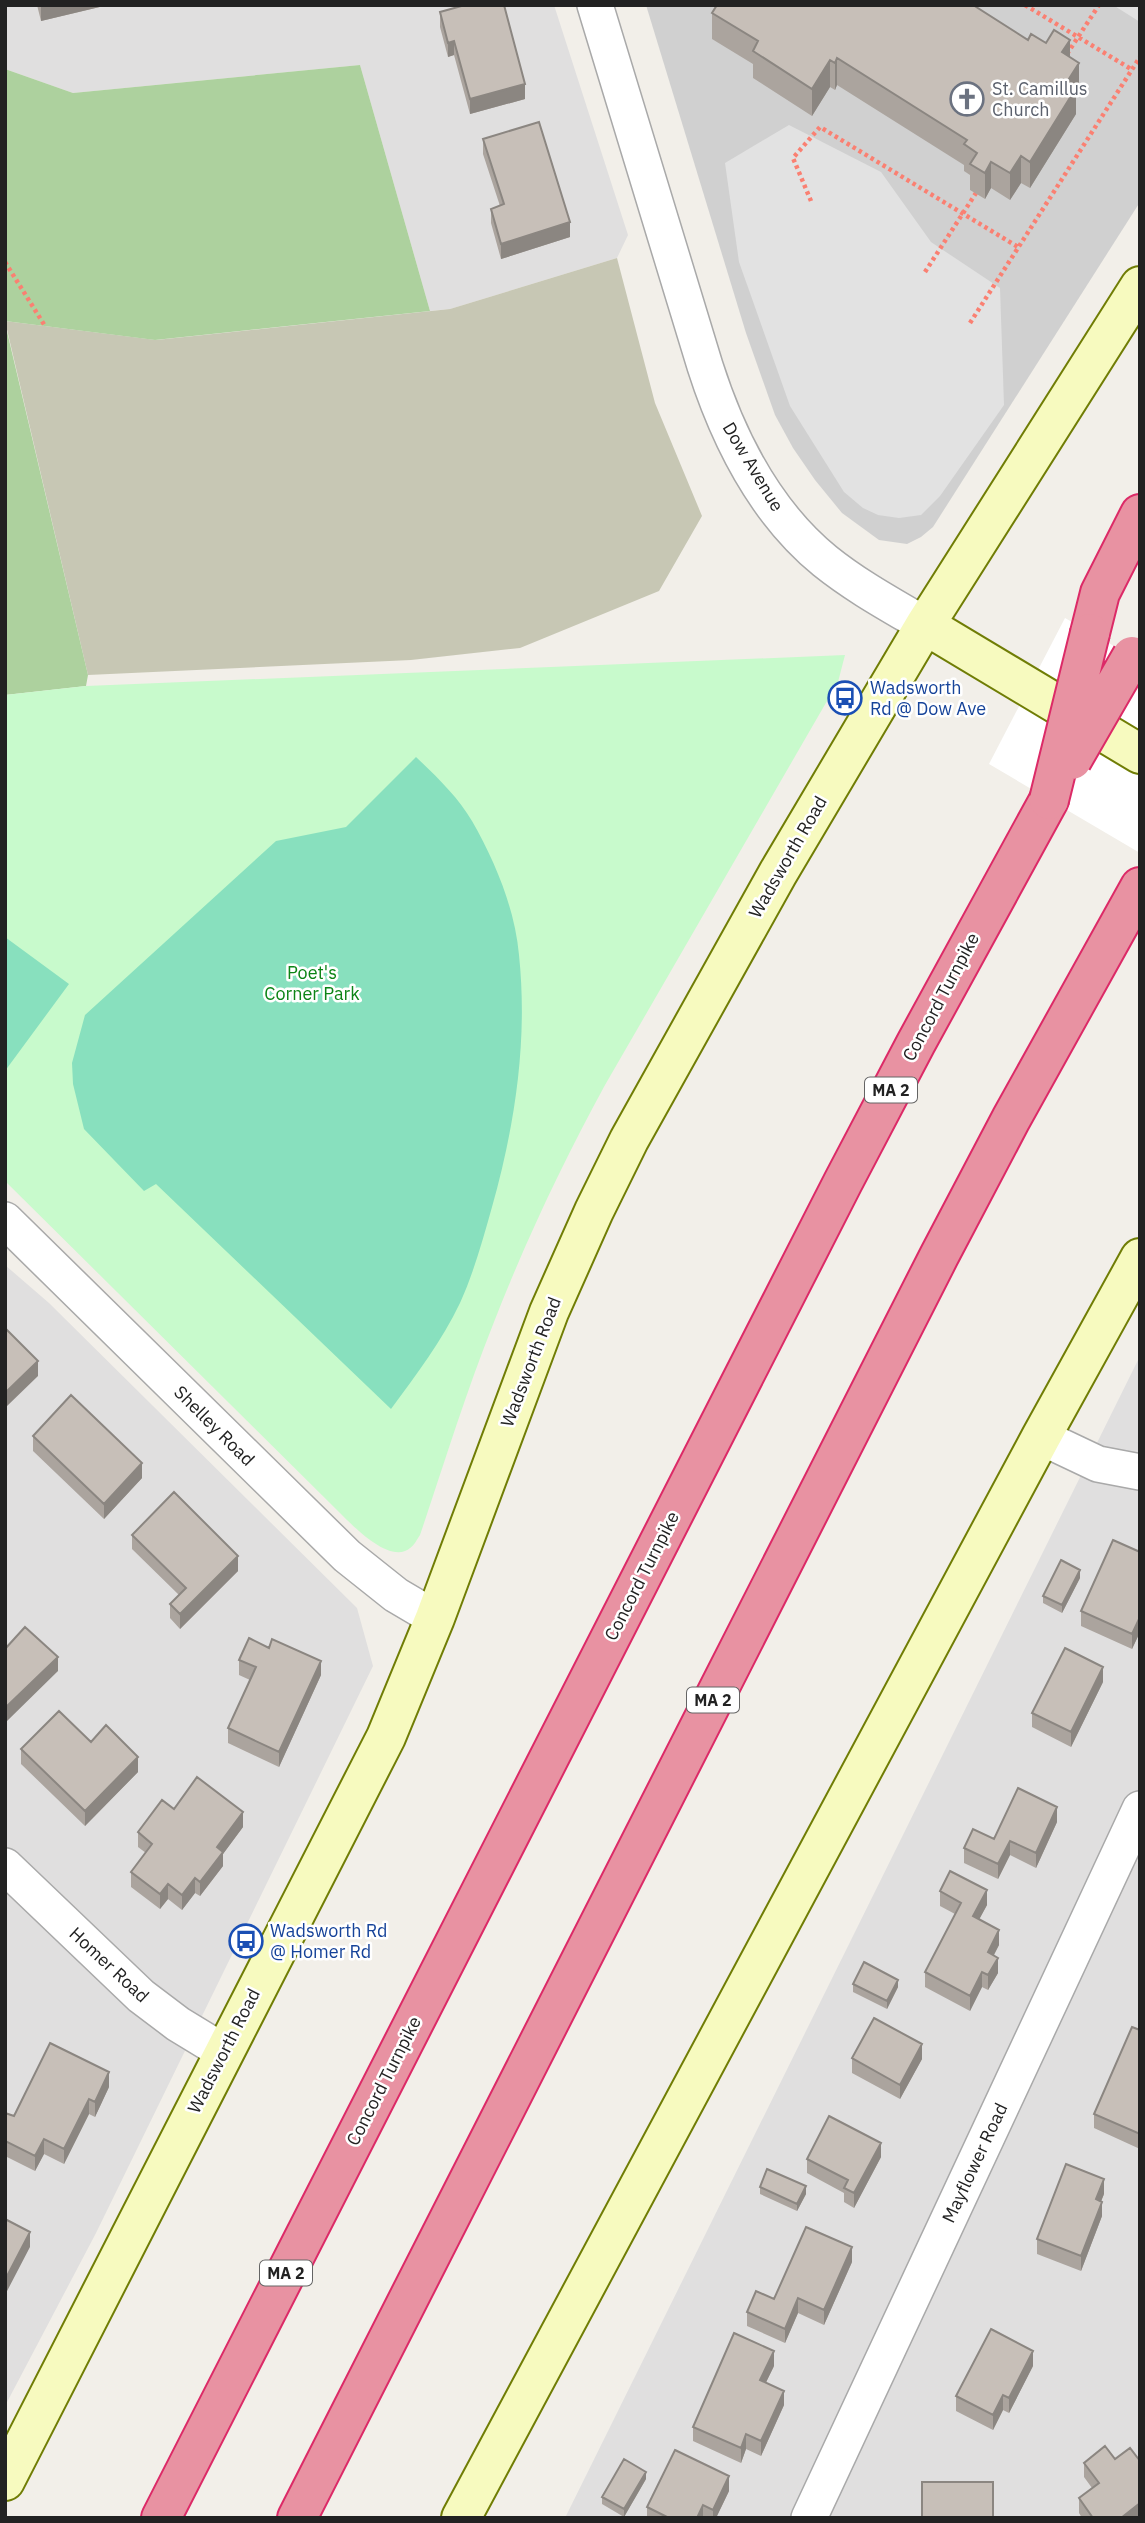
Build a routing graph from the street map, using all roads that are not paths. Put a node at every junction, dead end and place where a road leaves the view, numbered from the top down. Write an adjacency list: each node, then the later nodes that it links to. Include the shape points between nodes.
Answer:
1 (595, 5): 4 (street, Dow Avenue, via 714,394 736,443 761,487 808,546 862,587)
2 (1140, 286): 4 (main road, Wadsworth Road)
3 (1140, 514): 7 (highway, bridge, via 1100,593)
4 (925, 625): 6 (main road, Dow Avenue); 13 (main road, Wadsworth Road, via 778,873 611,1175 539,1337)
5 (1136, 649): 7 (highway, Concord Turnpike / MA 2, bridge)
6 (1140, 754)
7 (1049, 800): 18 (highway, Concord Turnpike / MA 2, via 849,1170)
8 (1140, 887): 21 (highway, MA 2, via 939,1256)
9 (5, 1220): 13 (street, Shelley Road, via 347,1556 396,1595)
10 (1140, 1258): 11 (main road)
11 (1041, 1437): 12 (street, via 1098,1464); 22 (main road)
12 (1140, 1472)
13 (435, 1618): 16 (main road, Wadsworth Road, via 386,1737)
14 (1140, 1809): 23 (street, Mayflower Road)
15 (5, 1866): 16 (street, Homer Road, via 141,1996)
16 (223, 2052): 17 (main road, Wadsworth Road)
17 (5, 2480)
18 (180, 2480): 19 (highway); 20 (highway, Concord Turnpike / MA 2)
19 (154, 2518)
20 (161, 2518)
21 (297, 2518)
22 (461, 2518)
23 (809, 2518)

